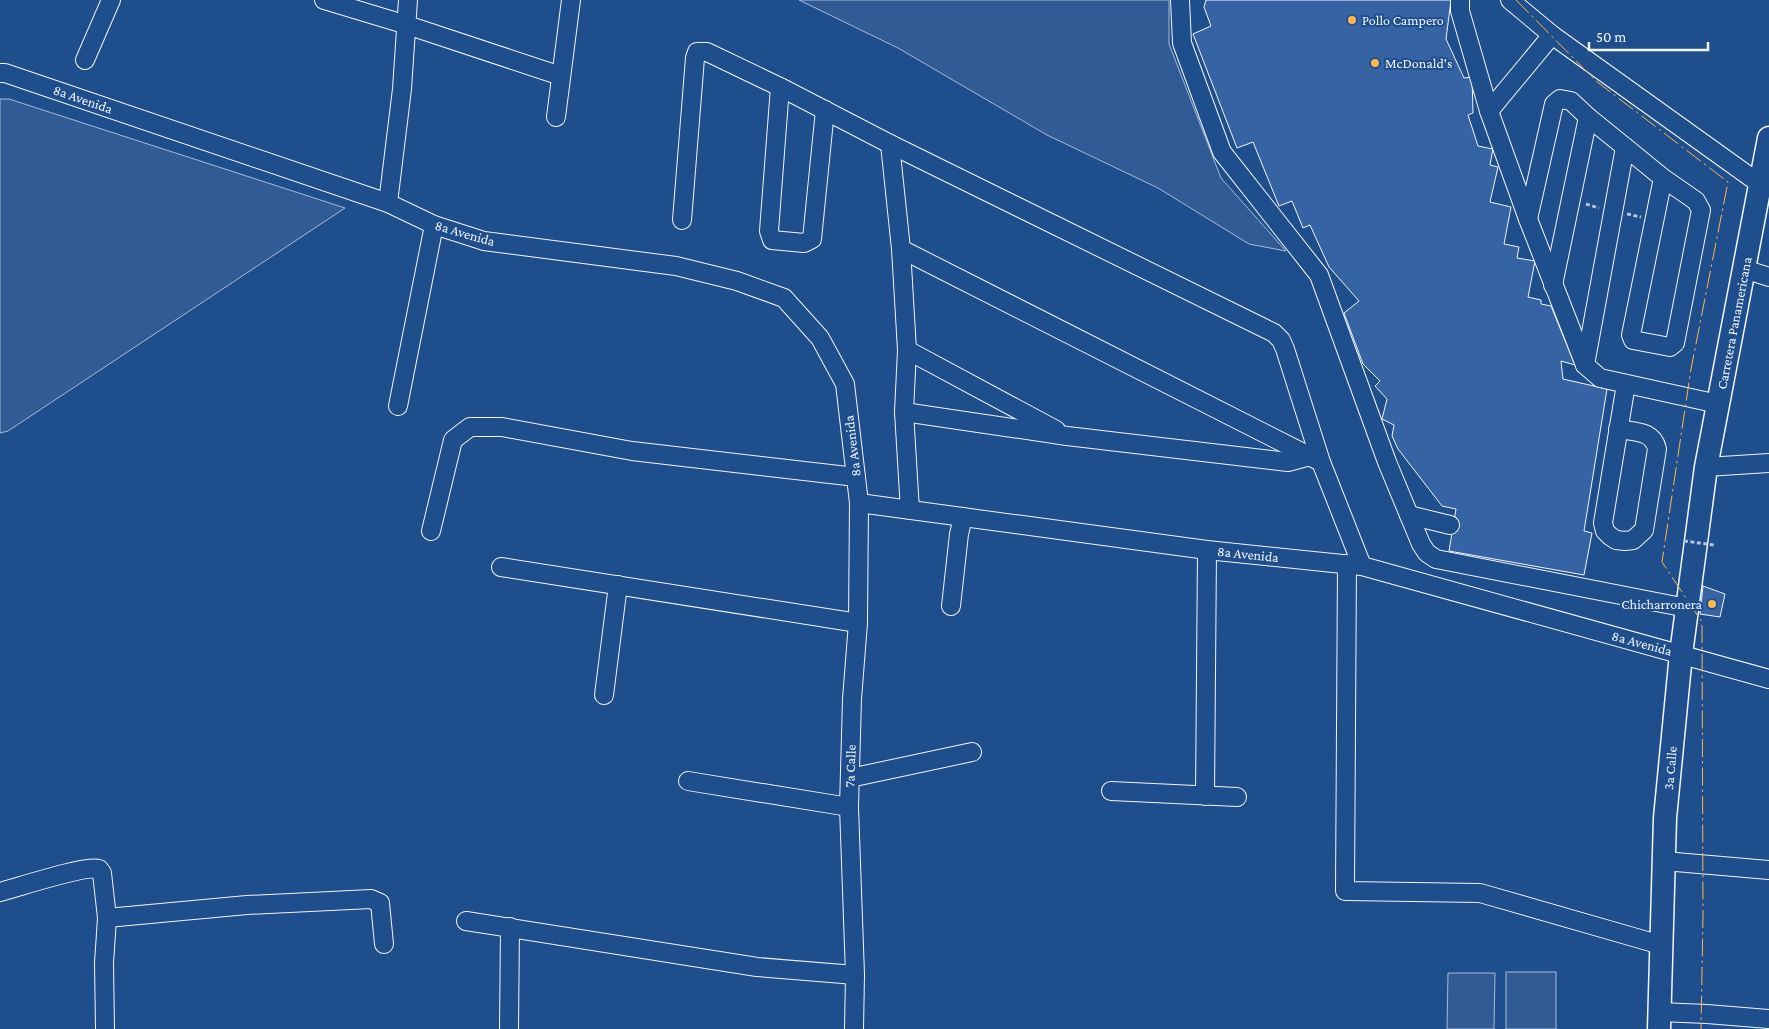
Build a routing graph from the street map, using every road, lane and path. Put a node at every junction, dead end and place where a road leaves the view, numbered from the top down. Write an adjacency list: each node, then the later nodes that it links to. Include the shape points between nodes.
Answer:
1 (111, 0): 10 (street)
2 (324, 0): 8 (street)
3 (408, 0): 8 (street)
4 (571, 0): 12 (street)
5 (1180, 0): 48 (street, via 1182,43 1222,152 1319,275)
6 (1460, 0): 15 (street, via 1460,12)
7 (1510, 0): 9 (street)
8 (407, 25): 12 (street); 23 (street)
9 (1552, 35): 15 (street); 22 (street)
10 (85, 60)
11 (0, 72): 23 (street, 8a Avenida)
12 (561, 76): 16 (street)
13 (780, 87): 14 (street); 14 (street, via 769,231 772,240 804,243 812,239); 24 (street, via 707,52 697,52)
14 (824, 110): 19 (street)
15 (1489, 111): 25 (street)
16 (556, 117)
17 (1588, 117): 20 (street); 25 (street, via 1571,101 1560,99 1554,104); 30 (street)
18 (1769, 138): 22 (main road, Carretera Panamericana)
19 (890, 144): 27 (street); 41 (street, via 1274,333 1285,349)
20 (1625, 147): 21 (street); 32 (street)
21 (1663, 178): 21 (street, via 1631,335 1633,340 1670,347 1675,343 1700,210 1696,202)
22 (1760, 184): 28 (main road, Carretera Panamericana)
23 (388, 203): 26 (street, 8a Avenida)
24 (682, 220)
25 (1528, 220): 30 (street)
26 (434, 225): 35 (street); 44 (street, 8a Avenida, via 484,241 676,266 784,298 820,338 845,384)
27 (901, 249): 31 (street); 41 (street)
28 (1744, 269): 29 (street); 34 (main road, Carretera Panamericana)
29 (1769, 276)
30 (1553, 286): 32 (street)
31 (907, 350): 36 (street); 37 (street)
32 (1585, 365): 33 (street, via 1600,378)
33 (1626, 384): 34 (street); 39 (street)
34 (1718, 404): 43 (main road, Carretera Panamericana)
35 (398, 406)
36 (1017, 409): 38 (street); 40 (street)
37 (904, 412): 38 (street); 47 (street)
38 (1012, 428): 40 (street)
39 (1618, 429): 39 (street, via 1603,523 1610,536 1625,541 1633,540 1644,530 1657,449 1652,437)
40 (1067, 436): 41 (street, via 1288,462)
41 (1316, 459): 55 (street)
42 (1769, 464): 43 (street)
43 (1706, 467): 46 (main road, Carretera Panamericana)
44 (856, 477): 45 (street, 8a Avenida); 51 (street, via 632,452 502,427 470,427 453,440)
45 (859, 503): 47 (street, 8a Avenida); 60 (street, 7a Calle)
46 (1700, 508): 59 (main road, 3a Calle)
47 (910, 510): 49 (street, 8a Avenida)
48 (1409, 515): 50 (street); 59 (street, via 1427,553 1436,559)
49 (963, 517): 54 (street, 8a Avenida); 58 (street)
50 (1450, 525)
51 (431, 532)
52 (1684, 540): 53 (path, bridge)
53 (1714, 545)
54 (1208, 550): 55 (street, 8a Avenida); 68 (street)
55 (1354, 565): 61 (street, 8a Avenida); 78 (street, via 1345,890 1480,893)
56 (501, 567): 57 (street)
57 (618, 585): 60 (street); 63 (street)
58 (951, 606)
59 (1687, 608): 61 (main road, 3a Calle)
60 (858, 622): 65 (street, 7a Calle)
61 (1681, 654): 62 (street, 8a Avenida); 71 (main road, 3a Calle)
62 (1769, 679)
63 (604, 696)
64 (972, 752): 65 (street)
65 (850, 778): 70 (street, 7a Calle)
66 (688, 781): 70 (street)
67 (1111, 792): 68 (street)
68 (1205, 796): 69 (street)
69 (1237, 797)
70 (849, 807): 79 (street, 7a Calle)
71 (1664, 860): 72 (street); 78 (main road, 3a Calle)
72 (1769, 870)
73 (0, 892): 74 (street, via 94,867 102,873)
74 (107, 918): 77 (street, via 247,905 371,899 380,903); 83 (street)
75 (466, 921): 76 (street)
76 (510, 927): 79 (street, via 756,966); 82 (street)
77 (384, 944)
78 (1661, 945): 81 (main road, 3a Calle)
79 (855, 975): 84 (street, 7a Calle)
80 (1769, 1019): 81 (street, via 1707,1014)
81 (1659, 1021)
82 (511, 1028)
83 (105, 1029)
84 (854, 1029)

